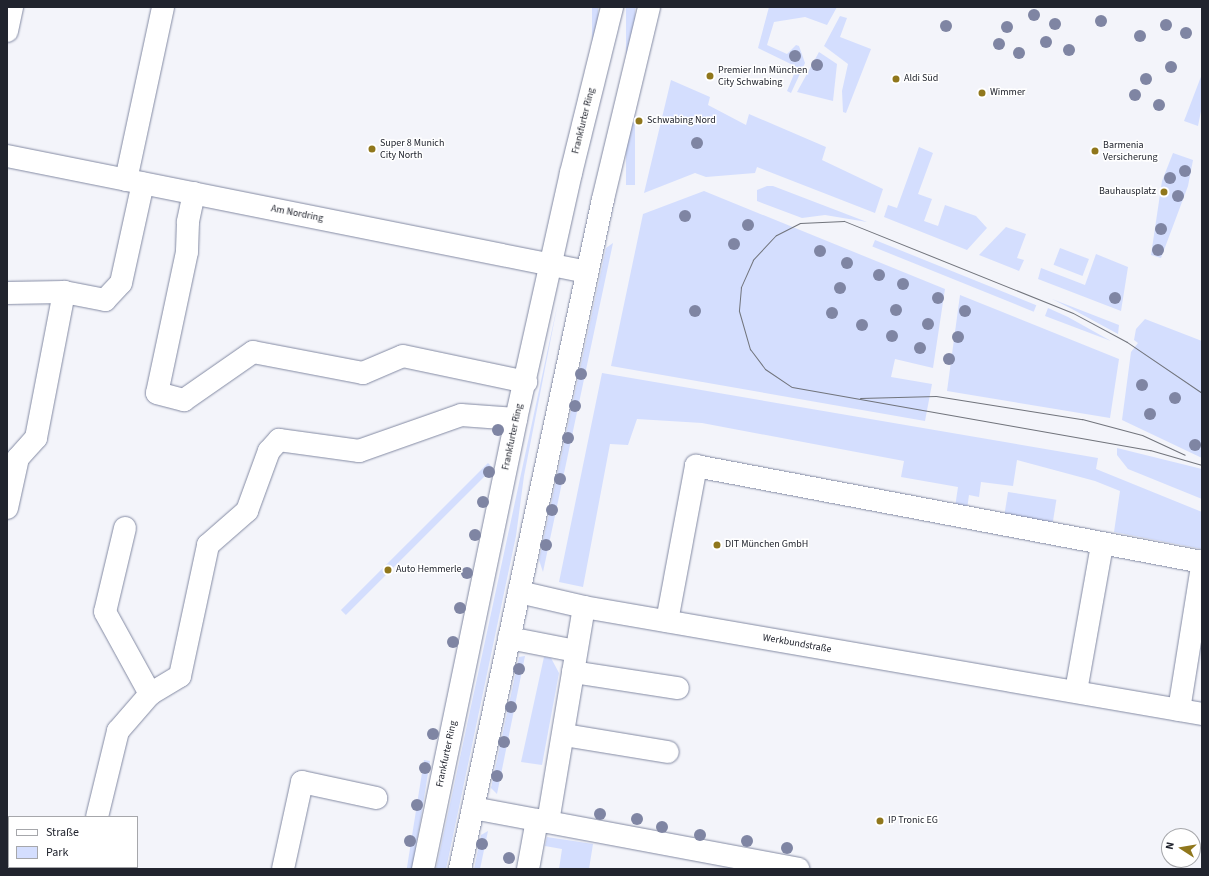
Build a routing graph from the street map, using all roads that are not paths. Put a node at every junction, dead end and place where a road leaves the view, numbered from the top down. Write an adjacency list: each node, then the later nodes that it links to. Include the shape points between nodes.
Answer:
1 (12, 7): 5 (main road)
2 (163, 7): 7 (main road)
3 (612, 7): 9 (main road, Frankfurter Ring)
4 (649, 7): 10 (main road)
5 (7, 31)
6 (7, 156): 7 (main road, Am Nordring)
7 (135, 182): 8 (main road, Am Nordring); 11 (main road, via 121,283 105,300)
8 (194, 193): 9 (main road, Am Nordring); 13 (main road, via 188,222 188,252 157,393 184,400 253,352 362,373 403,356)
9 (551, 263): 10 (main road, Am Nordring); 13 (main road, Frankfurter Ring)
10 (588, 272): 20 (main road)
11 (64, 292): 12 (main road); 15 (main road, via 36,438 18,458)
12 (7, 293)
13 (526, 382): 14 (main road, Frankfurter Ring)
14 (516, 419): 28 (main road, via 461,415 359,451 279,440 268,451 247,511 208,546 180,676); 39 (main road, Frankfurter Ring)
15 (7, 508)
16 (125, 528): 28 (main road, via 105,612)
17 (1102, 545): 18 (main road); 22 (main road, via 696,466); 27 (main road)
18 (1202, 562)
19 (1202, 566): 29 (main road)
20 (519, 592): 21 (main road, Werkbundstraße); 23 (main road)
21 (584, 607): 22 (main road, Werkbundstraße); 24 (main road)
22 (667, 621): 27 (main road, Werkbundstraße)
23 (509, 638): 24 (main road); 34 (main road)
24 (576, 651): 25 (main road)
25 (573, 672): 26 (main road); 31 (main road)
26 (678, 688)
27 (1076, 691): 29 (main road, Werkbundstraße)
28 (150, 694): 35 (main road, via 118,731)
29 (1179, 710): 30 (main road, Werkbundstraße)
30 (1202, 714)
31 (564, 735): 32 (main road); 36 (main road)
32 (668, 752)
33 (376, 798): 38 (main road, via 302,782)
34 (473, 808): 36 (main road); 40 (main road)
35 (97, 816)
36 (543, 821): 37 (main road); 41 (main road)
37 (771, 865): 42 (main road)
38 (283, 869)
39 (423, 869)
40 (460, 869)
41 (528, 869)
42 (798, 869)

